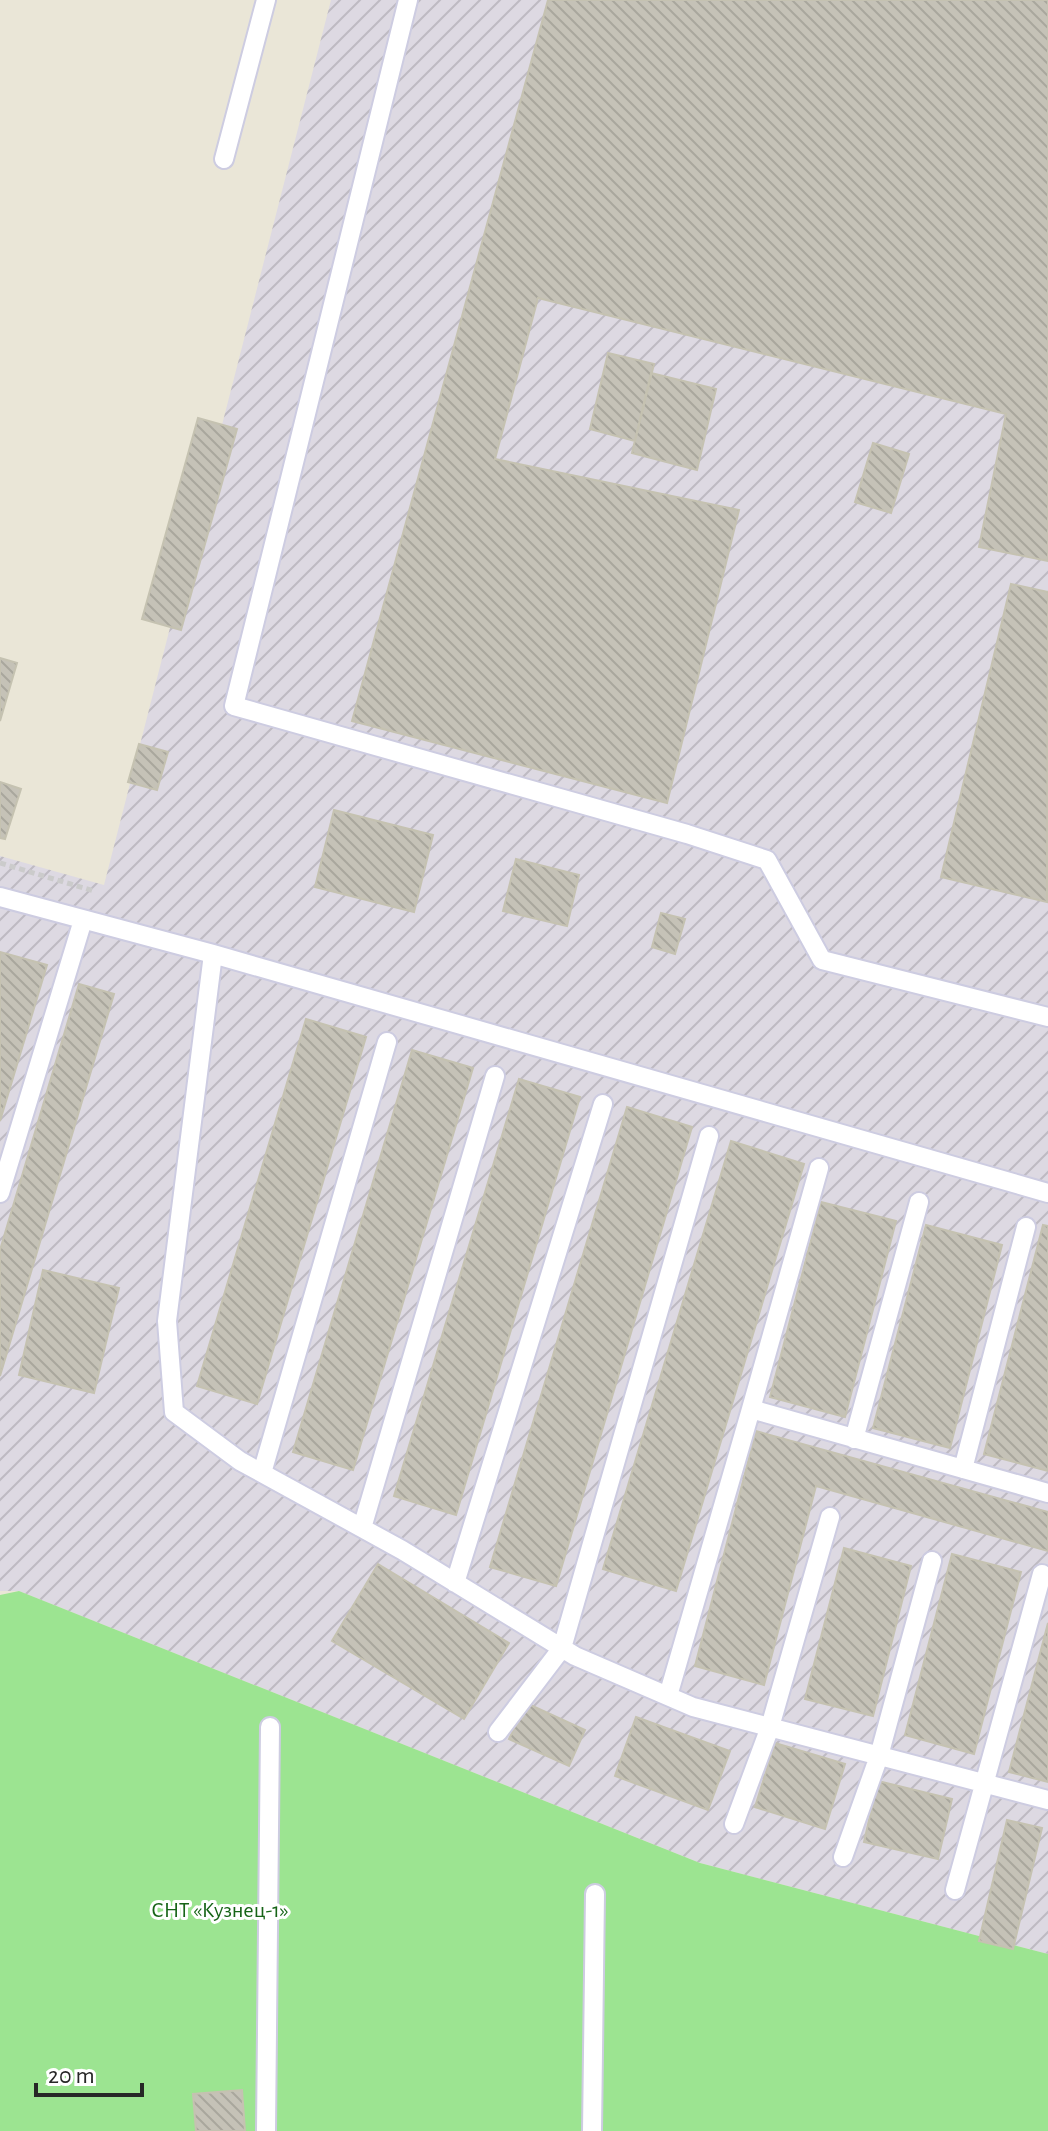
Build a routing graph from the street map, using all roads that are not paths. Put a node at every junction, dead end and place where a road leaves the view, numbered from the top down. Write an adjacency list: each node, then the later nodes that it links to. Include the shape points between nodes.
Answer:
1 (266, 0): 3 (lane)
2 (408, 0): 7 (lane, via 234,706 767,860 822,960)
3 (224, 159)
4 (0, 897): 5 (lane)
5 (83, 920): 6 (lane); 13 (lane)
6 (213, 954): 14 (lane); 20 (lane, via 167,1321 174,1412)
7 (1048, 1017)
8 (387, 1042): 20 (lane)
9 (495, 1076): 23 (lane)
10 (603, 1104): 26 (lane)
11 (709, 1136): 27 (lane)
12 (819, 1168): 17 (lane)
13 (0, 1193)
14 (1048, 1193)
15 (919, 1202): 18 (lane)
16 (1026, 1227): 19 (lane)
17 (751, 1409): 18 (lane); 28 (lane)
18 (854, 1439): 19 (lane)
19 (963, 1469): 21 (lane)
20 (262, 1473): 23 (lane)
21 (1048, 1493)
22 (830, 1517): 30 (lane)
23 (362, 1528): 26 (lane)
24 (932, 1561): 32 (lane)
25 (1042, 1574): 33 (lane)
26 (455, 1583): 27 (lane)
27 (562, 1648): 28 (lane); 31 (lane)
28 (668, 1696): 30 (lane)
29 (270, 1727): 39 (lane)
30 (770, 1727): 32 (lane); 35 (lane)
31 (498, 1732)
32 (879, 1756): 33 (lane); 36 (lane)
33 (984, 1783): 34 (lane); 37 (lane)
34 (1048, 1800)
35 (734, 1824)
36 (843, 1857)
37 (955, 1890)
38 (595, 1894): 40 (lane)
39 (266, 2131)
40 (592, 2131)

